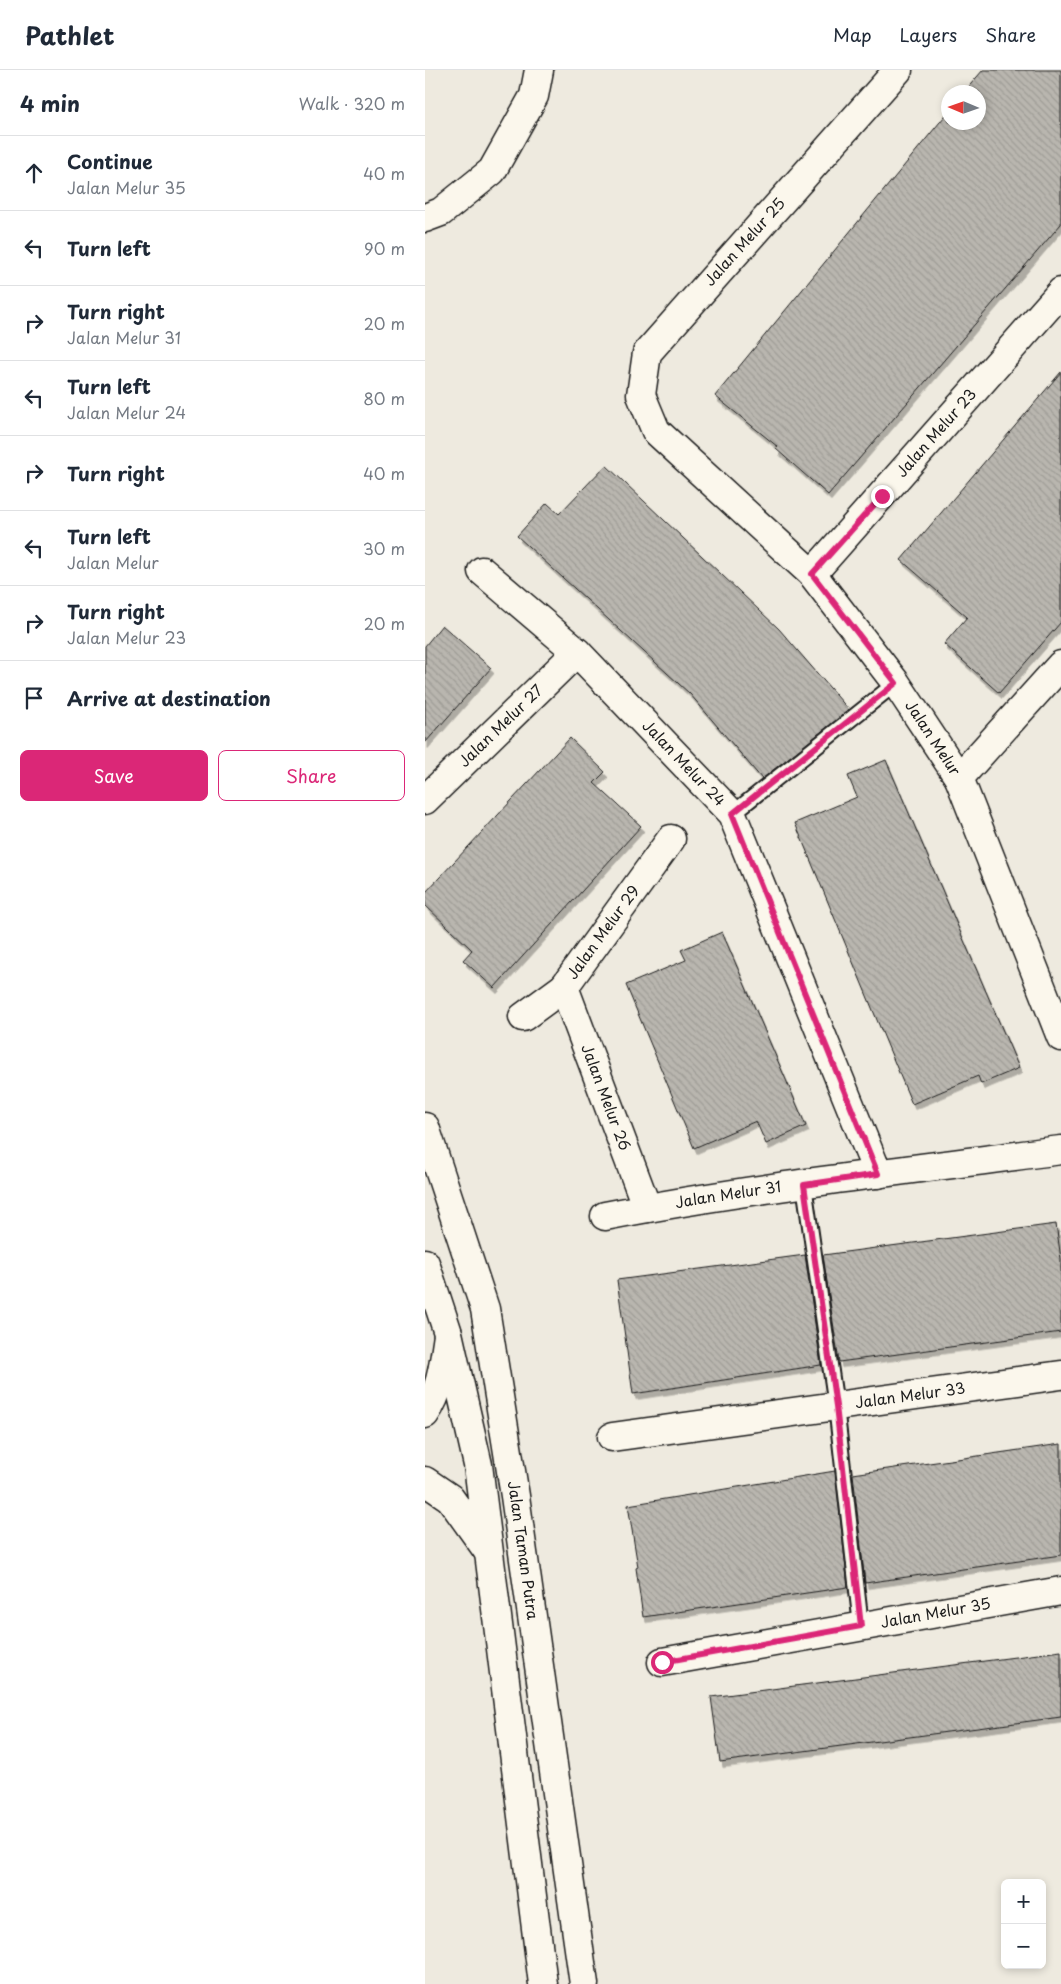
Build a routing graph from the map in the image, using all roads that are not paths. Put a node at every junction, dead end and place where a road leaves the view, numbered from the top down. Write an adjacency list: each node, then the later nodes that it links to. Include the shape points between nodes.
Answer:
1 (539, 70): 3 (street, via 534,96 492,172 441,212)
2 (898, 70): 5 (street, Jalan Melur 25, via 647,353 641,395)
3 (425, 218)
4 (1061, 292): 7 (street, Jalan Melur 23)
5 (657, 431): 7 (street, Jalan Melur)
6 (482, 571): 8 (street, Jalan Melur 24)
7 (812, 574): 10 (street, Jalan Melur)
8 (577, 652): 12 (street, Jalan Melur 27); 13 (street, Jalan Melur 24)
9 (1061, 665): 11 (street)
10 (896, 683): 11 (street, Jalan Melur); 13 (lane)
11 (959, 778): 17 (street, Jalan Melur)
12 (425, 800)
13 (732, 814): 20 (street, Jalan Melur 24)
14 (671, 839): 15 (street, Jalan Melur 29)
15 (564, 986): 16 (street, Jalan Melur 29); 22 (street, Jalan Melur 26)
16 (523, 1017)
17 (1061, 1037)
18 (425, 1126): 36 (street, Jalan Taman Putra, via 485,1309 515,1496)
19 (1061, 1150): 20 (street, Jalan Melur 31)
20 (878, 1174): 21 (street, Jalan Melur 31)
21 (804, 1185): 22 (street, Jalan Melur 31); 27 (lane)
22 (647, 1208): 23 (street, Jalan Melur 31)
23 (605, 1216)
24 (425, 1263): 25 (street)
25 (448, 1334): 28 (street, via 443,1371 432,1404); 31 (street, via 478,1465)
26 (1061, 1375): 27 (street, Jalan Melur 33)
27 (836, 1406): 29 (street, Jalan Melur 33); 33 (lane)
28 (425, 1414)
29 (612, 1437)
30 (425, 1481): 31 (street, via 451,1498)
31 (487, 1550): 35 (street)
32 (1061, 1591): 33 (street, Jalan Melur 35)
33 (861, 1626): 34 (street, Jalan Melur 35)
34 (662, 1662)
35 (543, 1984)
36 (584, 1984)

